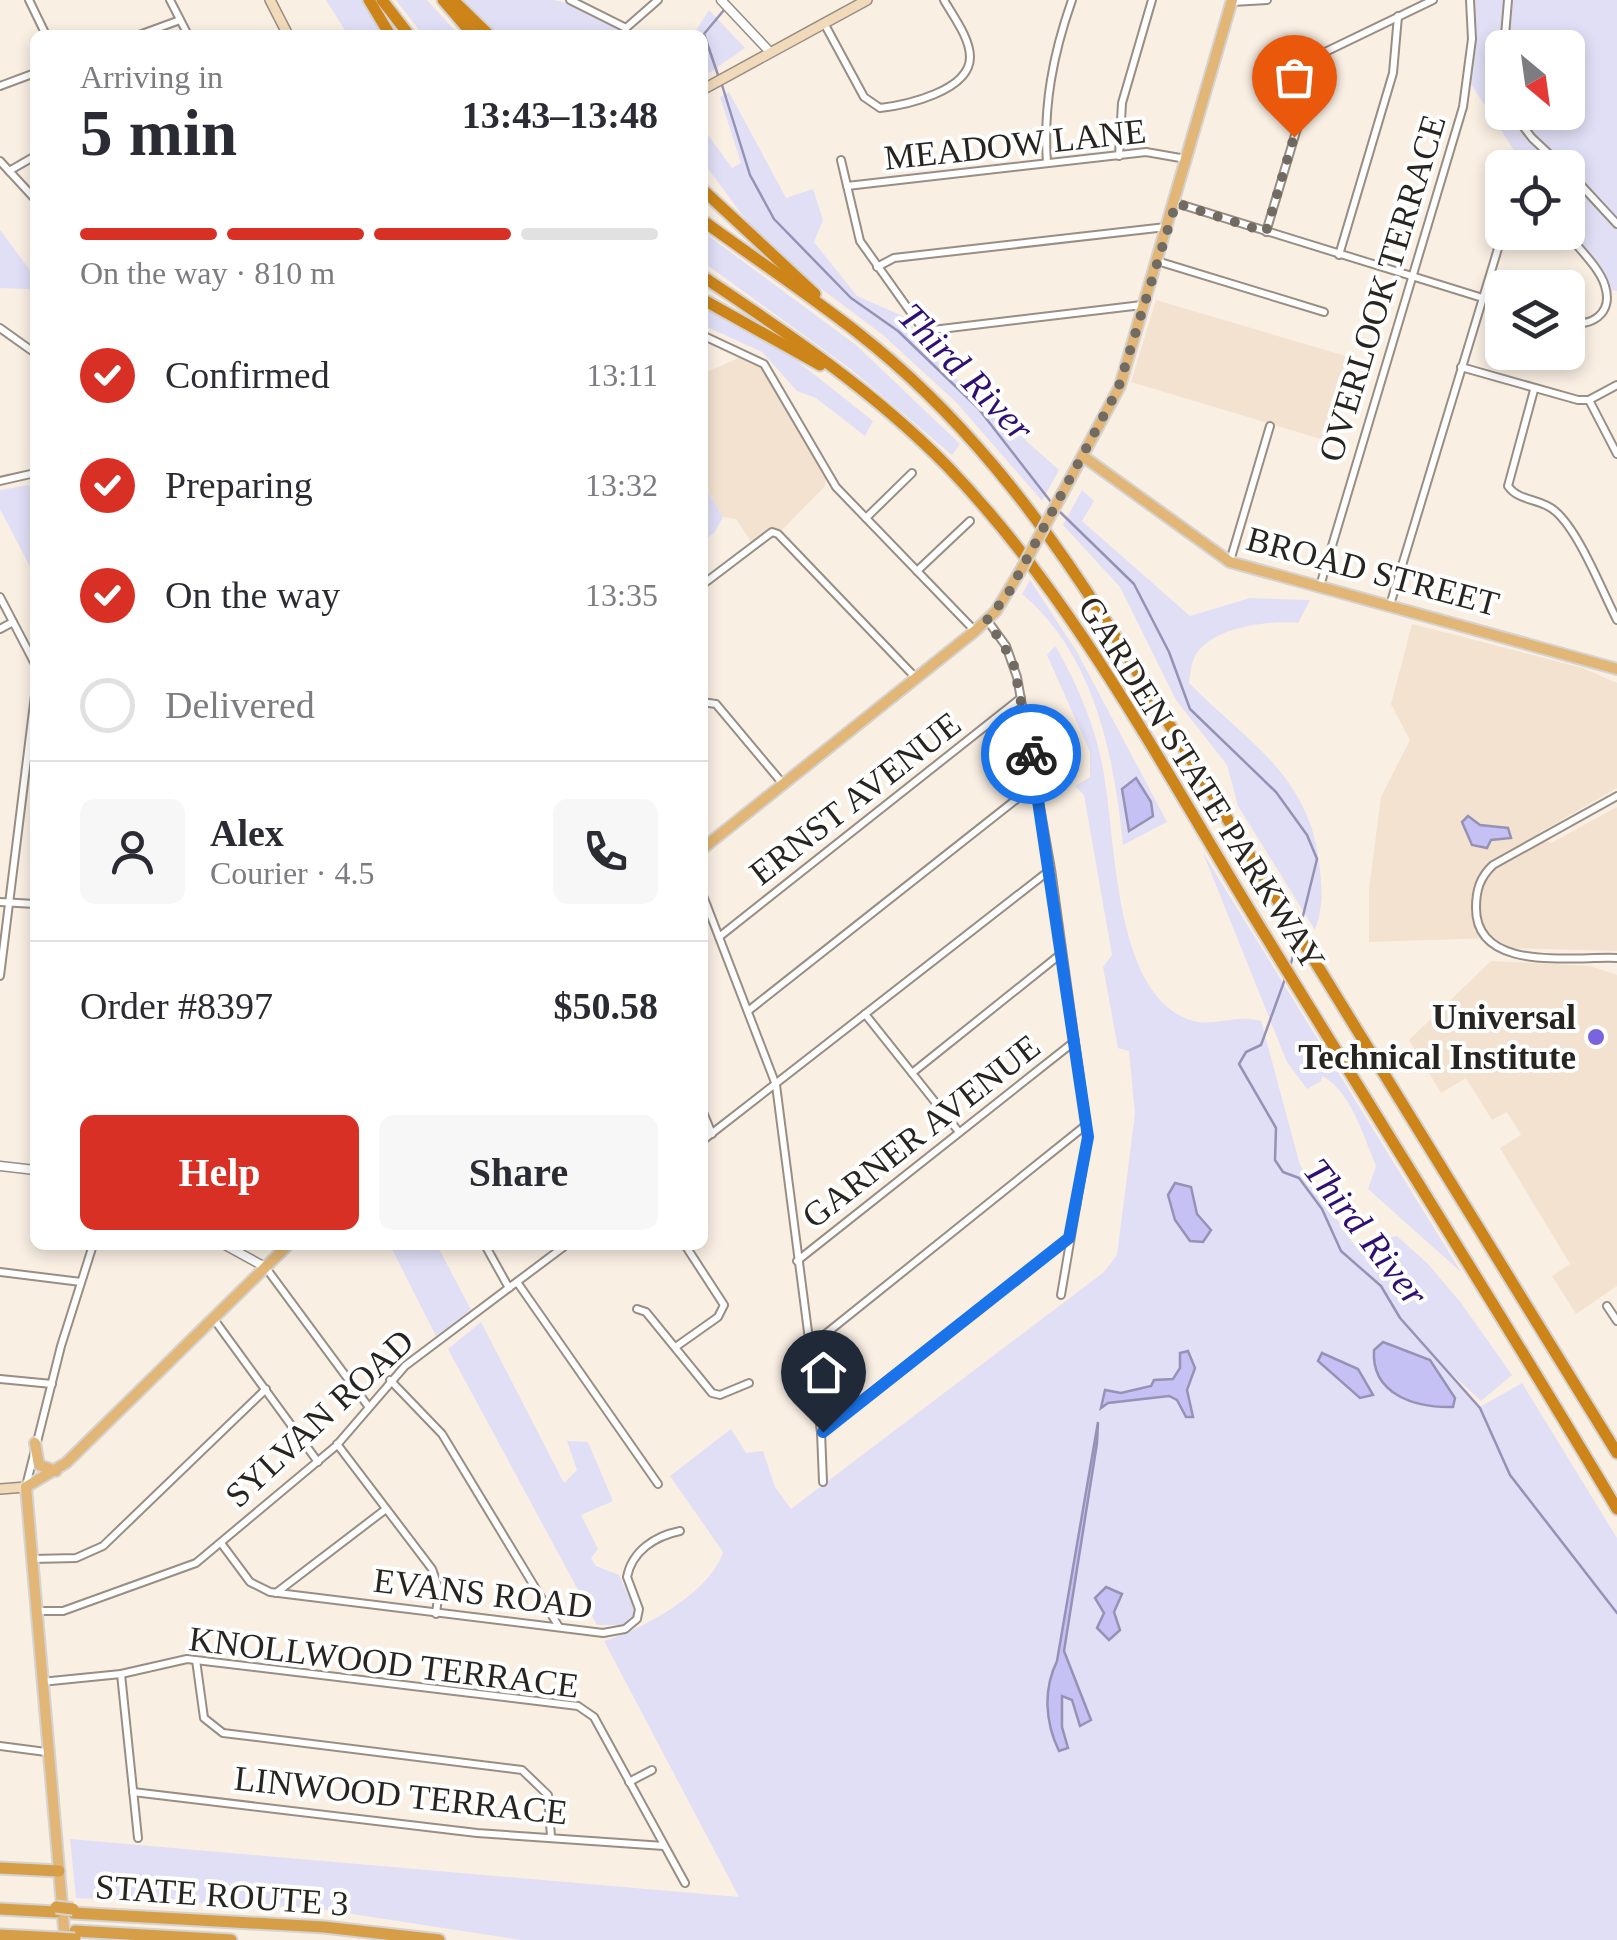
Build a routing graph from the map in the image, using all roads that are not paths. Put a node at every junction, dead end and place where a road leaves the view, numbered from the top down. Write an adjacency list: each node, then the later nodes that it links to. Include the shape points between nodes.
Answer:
1 (29, 0): 23 (street)
2 (170, 0): 21 (street)
3 (270, 0): 26 (main road)
4 (369, 0): 27 (highway)
5 (382, 0): 28 (highway)
6 (443, 0): 29 (highway)
7 (452, 0): 30 (highway)
8 (570, 0): 9 (street, via 626,28)
9 (658, 0)
10 (867, 0): 22 (main road)
11 (944, 0): 22 (street, via 968,44 968,69 934,94 893,107 880,108 864,97)
12 (1072, 0): 43 (street, via 1048,90)
13 (1152, 0): 38 (street, via 1122,103)
14 (1267, 0): 18 (street)
15 (1433, 0): 20 (street)
16 (1470, 0): 59 (street, OVERLOOK TERRACE, via 1469,81)
17 (1508, 0): 31 (street)
18 (1232, 1): 41 (main road)
19 (723, 2): 32 (street)
20 (1398, 16): 53 (street, via 1322,51); 56 (street, via 1393,73)
21 (180, 20): 24 (street); 25 (street)
22 (824, 23): 32 (main road)
23 (44, 30)
24 (153, 30)
25 (185, 30)
26 (285, 30)
27 (387, 30)
28 (405, 30)
29 (470, 30)
30 (485, 30)
31 (1506, 30)
32 (770, 52): 35 (main road)
33 (30, 76): 34 (street)
34 (0, 86)
35 (708, 87)
36 (1526, 130): 37 (street)
37 (1545, 150)
38 (1119, 156): 41 (street, MEADOW LANE, via 1158,152); 43 (street, MEADOW LANE)
39 (30, 159): 44 (street)
40 (841, 160): 45 (street)
41 (1187, 160): 49 (main road)
42 (0, 161): 44 (street)
43 (1048, 163): 45 (street, MEADOW LANE)
44 (10, 171): 47 (street)
45 (847, 186): 58 (street, via 860,242)
46 (1585, 189): 51 (street)
47 (30, 193)
48 (708, 196): 68 (highway)
49 (1176, 203): 52 (main road); 53 (street)
50 (708, 224): 68 (highway, GARDEN STATE PARKWAY)
51 (1617, 224)
52 (1167, 227): 57 (main road); 58 (street, via 894,258)
53 (1266, 232): 56 (street)
54 (1497, 250): 61 (street)
55 (1579, 250): 66 (street, via 1606,286 1604,305)
56 (1339, 255): 59 (street)
57 (1156, 261): 64 (main road); 65 (street)
58 (877, 267): 64 (street, via 924,330)
59 (1409, 277): 61 (street); 87 (street, OVERLOOK TERRACE)
60 (708, 280): 74 (highway, GARDEN STATE PARKWAY)
61 (1482, 298): 62 (street); 71 (street)
62 (1485, 299)
63 (708, 302): 74 (highway)
64 (1144, 305): 78 (main road, via 1120,386)
65 (1324, 312)
66 (1585, 326)
67 (0, 328): 70 (street)
68 (859, 334): 155 (highway, GARDEN STATE PARKWAY, via 948,415 1055,544)
69 (708, 338): 82 (street, via 764,364 836,486)
70 (30, 349)
71 (1460, 367): 73 (street); 89 (street)
72 (1617, 385): 75 (street)
73 (1534, 390): 75 (street); 91 (street, via 1508,486 1562,518)
74 (875, 399): 162 (highway, GARDEN STATE PARKWAY, via 948,467 1040,576)
75 (1589, 400): 77 (street)
76 (1270, 426): 84 (street)
77 (1617, 454)
78 (1084, 457): 84 (main road, BROAD STREET); 90 (main road, bridge)
79 (912, 473): 82 (street)
80 (30, 474): 81 (street)
81 (0, 480)
82 (866, 518): 85 (street)
83 (970, 521): 85 (street)
84 (1230, 562): 87 (main road, BROAD STREET)
85 (918, 571): 94 (street)
86 (708, 580): 97 (street, via 778,534)
87 (1320, 588): 89 (main road, BROAD STREET)
88 (0, 596): 92 (street)
89 (1389, 606): 96 (main road, BROAD STREET)
90 (987, 620): 94 (main road); 98 (street, via 1013,661)
91 (1617, 620)
92 (13, 622): 93 (street); 95 (street)
93 (0, 629)
94 (975, 630): 97 (main road)
95 (30, 654)
96 (1617, 669)
97 (916, 678): 102 (main road)
98 (1021, 698): 101 (street); 110 (street, ERNST AVENUE)
99 (708, 703): 102 (street, via 716,704)
100 (30, 736): 107 (street)
101 (1037, 783): 105 (street); 114 (street)
102 (784, 784): 104 (main road)
103 (1617, 796): 112 (street, via 1492,865 1480,880 1476,911 1486,940 1504,952)
104 (708, 844)
105 (1051, 870): 111 (street); 115 (street)
106 (0, 902): 107 (street)
107 (10, 902): 108 (street); 113 (street)
108 (30, 904)
109 (708, 909): 110 (street)
110 (719, 937): 114 (street)
111 (1063, 952): 116 (street); 117 (street)
112 (1617, 958)
113 (0, 976)
114 (748, 1011): 118 (street)
115 (865, 1014): 117 (street); 118 (street)
116 (1076, 1040): 120 (street); 121 (street, GARNER AVENUE)
117 (912, 1072): 121 (street)
118 (776, 1084): 122 (street); 133 (street)
119 (708, 1124): 122 (street)
120 (1087, 1125): 126 (street); 145 (street)
121 (959, 1132): 133 (street, GARNER AVENUE)
122 (712, 1134): 123 (street)
123 (708, 1136)
124 (0, 1166): 125 (street)
125 (30, 1169)
126 (1069, 1238): 139 (street); 152 (street)
127 (91, 1250): 136 (street)
128 (234, 1250): 134 (street)
129 (283, 1250): 134 (main road)
130 (487, 1250): 138 (street)
131 (559, 1250): 137 (street, SYLVAN ROAD)
132 (688, 1250): 144 (street, via 724,1305 718,1318)
133 (797, 1261): 145 (street)
134 (265, 1267): 142 (main road); 151 (street)
135 (0, 1272): 136 (street)
136 (81, 1282): 149 (street)
137 (517, 1282): 138 (street, SYLVAN ROAD); 159 (street)
138 (509, 1288): 147 (street, SYLVAN ROAD)
139 (1061, 1295)
140 (1608, 1306): 143 (street)
141 (637, 1310): 144 (street)
142 (214, 1318): 150 (street); 157 (main road)
143 (1617, 1321)
144 (677, 1346): 148 (street, via 712,1394)
145 (808, 1348): 152 (street)
146 (0, 1379): 149 (street)
147 (390, 1380): 151 (street, SYLVAN ROAD); 170 (street, via 442,1434)
148 (749, 1383)
149 (52, 1384): 153 (street)
150 (266, 1389): 156 (street); 166 (street, via 103,1546 76,1558)
151 (368, 1406): 154 (street, SYLVAN ROAD)
152 (821, 1432): 158 (street)
153 (35, 1443): 157 (main road, via 39,1465); 160 (street)
154 (338, 1444): 156 (street, SYLVAN ROAD); 163 (street)
155 (1617, 1453)
156 (318, 1462): 165 (street, SYLVAN ROAD)
157 (57, 1471): 160 (main road)
158 (822, 1482)
159 (658, 1484)
160 (26, 1487): 161 (main road); 166 (main road)
161 (0, 1489)
162 (1617, 1508)
163 (386, 1510): 167 (street); 169 (street, via 437,1580)
164 (680, 1531): 170 (street, EVANS ROAD, via 656,1539 631,1561 627,1583 639,1609 632,1624 603,1633)
165 (221, 1542): 167 (street, EVANS ROAD, via 250,1582); 168 (street, SYLVAN ROAD, via 174,1574 62,1611)
166 (32, 1559): 168 (main road)
167 (276, 1593): 169 (street, EVANS ROAD)
168 (35, 1611): 173 (main road)
169 (436, 1614): 170 (street, EVANS ROAD)
170 (559, 1628)
171 (196, 1660): 172 (street, KNOLLWOOD TERRACE); 177 (street, KNOLLWOOD TERRACE, via 578,1706 594,1718); 179 (street, via 204,1718 222,1734 522,1770 548,1795)
172 (121, 1674): 173 (street, KNOLLWOOD TERRACE); 178 (street)
173 (40, 1682): 175 (main road)
174 (0, 1746): 175 (street)
175 (46, 1752): 183 (main road)
176 (652, 1770): 177 (street)
177 (630, 1782): 181 (street, KNOLLWOOD TERRACE)
178 (133, 1792): 179 (street, LINWOOD TERRACE); 180 (street)
179 (551, 1837): 181 (street, LINWOOD TERRACE)
180 (138, 1838)
181 (664, 1846): 184 (street, KNOLLWOOD TERRACE)
182 (0, 1868): 183 (highway)
183 (60, 1871): 188 (main road)
184 (684, 1883)
185 (0, 1905): 191 (highway, STATE ROUTE 3, bridge)
186 (0, 1927): 188 (highway, STATE ROUTE 3)
187 (0, 1935): 188 (highway)
188 (66, 1936): 189 (highway); 190 (highway, STATE ROUTE 3)
189 (90, 1940)
190 (231, 1940)
191 (439, 1940)

